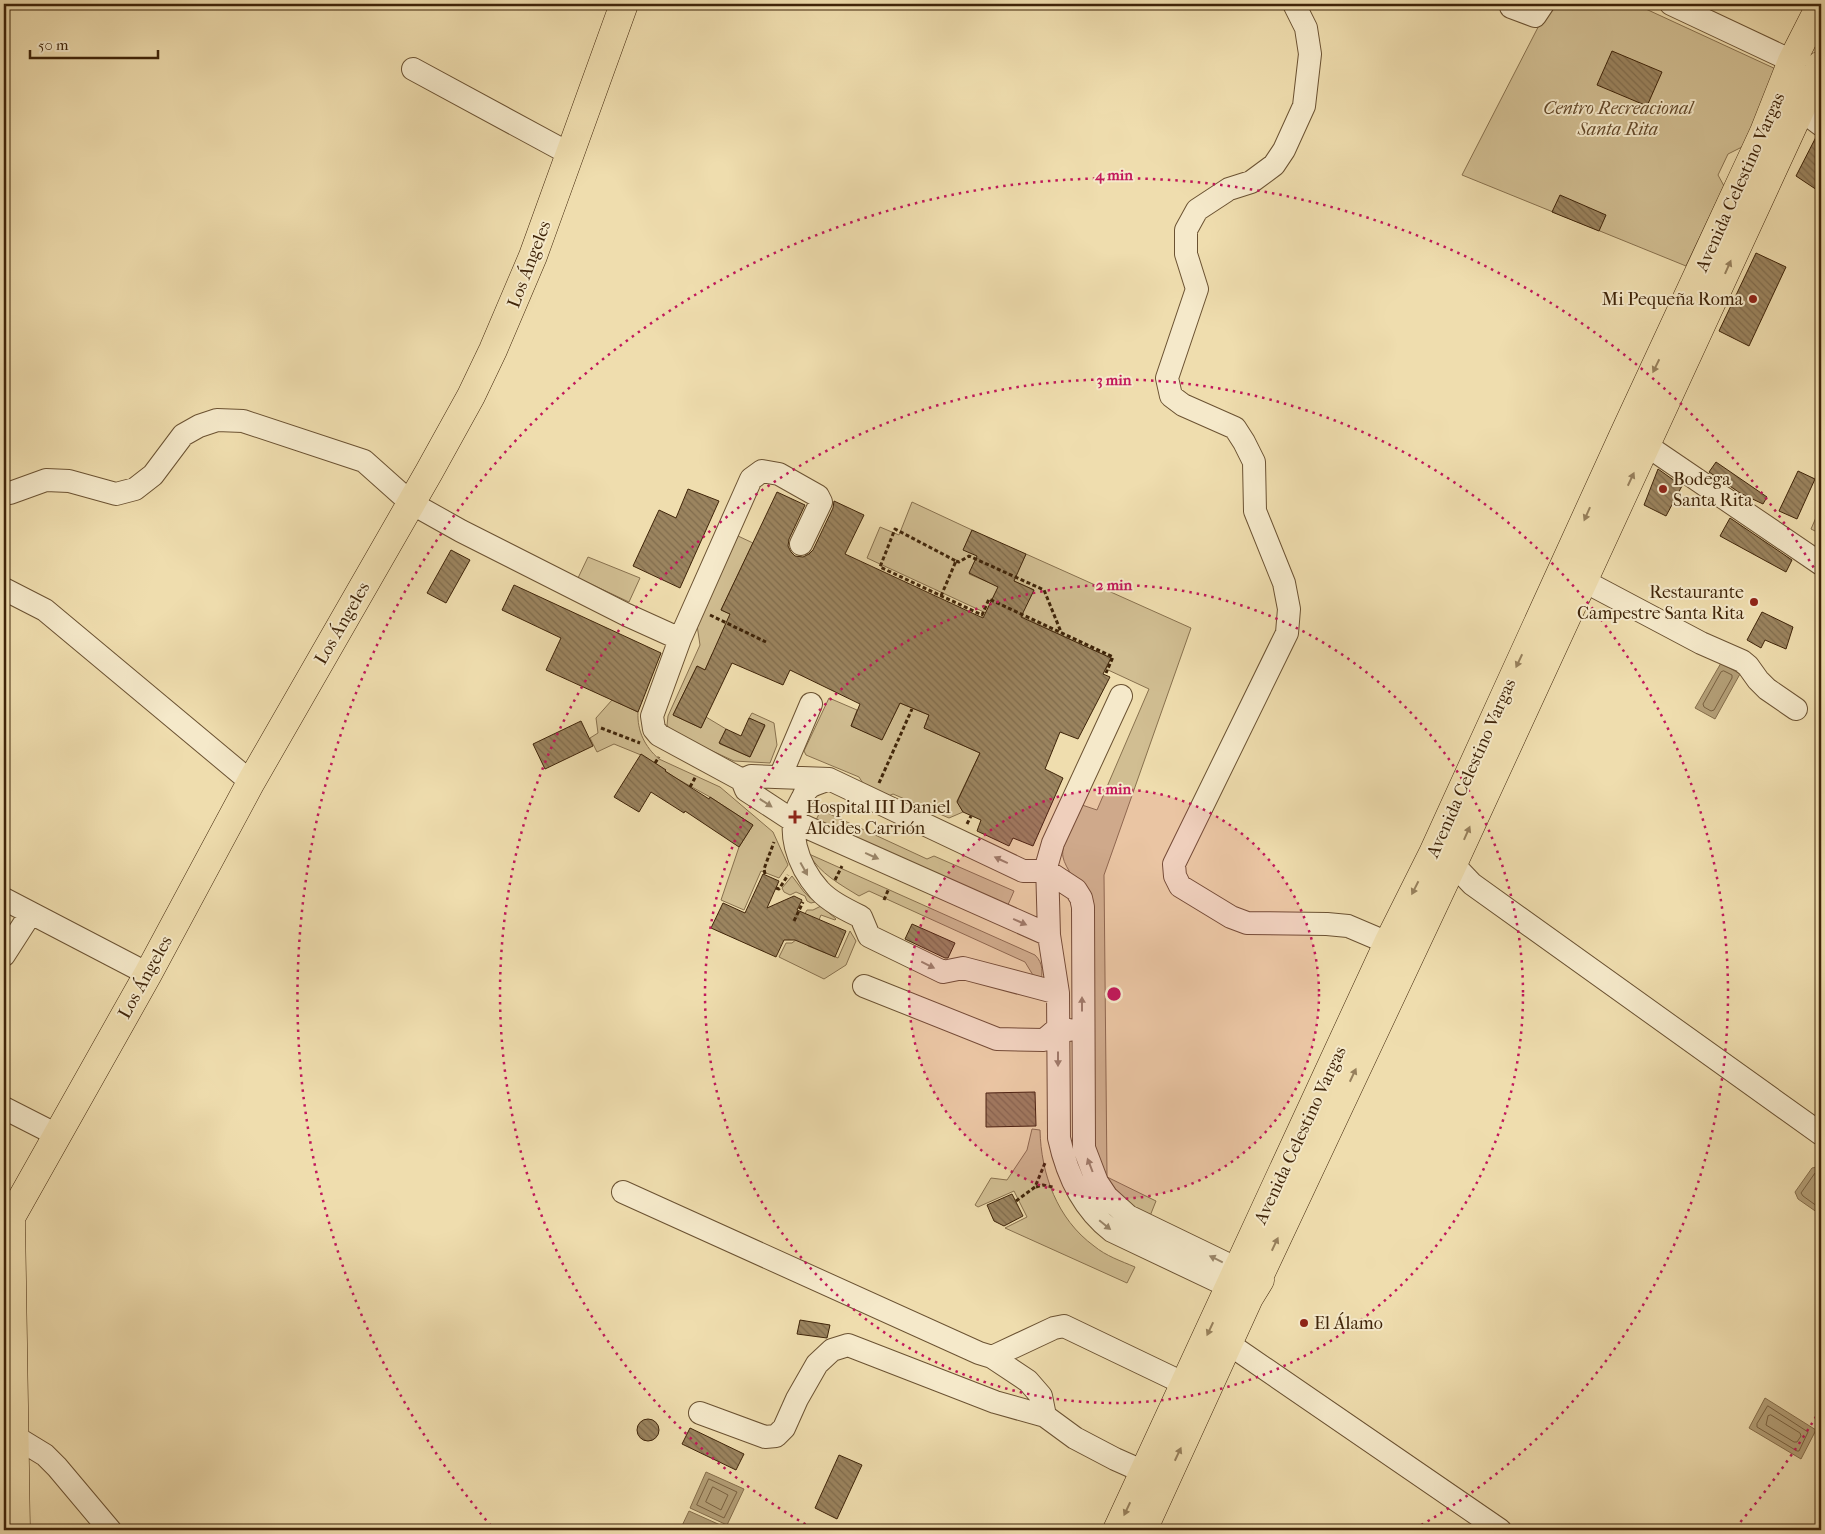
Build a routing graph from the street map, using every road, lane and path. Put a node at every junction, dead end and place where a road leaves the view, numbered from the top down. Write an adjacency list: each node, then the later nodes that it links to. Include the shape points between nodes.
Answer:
1 (624, 4): 11 (main road, Los Ángeles)
2 (1294, 4): 59 (street, via 1306,28 1310,54 1304,106 1274,165 1252,182 1229,189 1197,210 1186,230 1186,254 1197,289 1167,378 1171,396 1183,405 1235,428 1254,462 1255,511 1284,583 1289,609 1287,633 1174,864 1175,876 1180,886 1231,918 1248,923 1348,926)
3 (1543, 4): 6 (street, via 1535,16)
4 (1671, 4): 7 (street)
5 (1821, 4): 7 (main road, Avenida Celestino Vargas)
6 (1511, 7)
7 (1792, 61): 12 (main road, Avenida Celestino Vargas, via 1764,132)
8 (1821, 66): 10 (main road, Avenida Celestino Vargas)
9 (414, 70): 11 (street)
10 (1811, 118): 12 (main road, Avenida Celestino Vargas)
11 (570, 154): 15 (main road, Los Ángeles, via 533,256 493,350)
12 (1754, 180): 13 (main road, Avenida Celestino Vargas)
13 (1634, 440): 18 (street); 19 (main road, Avenida Celestino Vargas, one-way to 13); 22 (main road, Avenida Celestino Vargas, one-way to 22)
14 (4, 493): 15 (street, via 46,480 68,481 116,494 135,489 153,475 183,435 217,420 243,421 364,461)
15 (411, 503): 25 (street); 40 (main road, Los Ángeles)
16 (801, 544): 25 (street, via 821,502 818,496 779,474 762,471 751,479)
17 (956, 561): 21 (path); 21 (path, via 895,529 880,568); 24 (path, via 969,556 1044,590)
18 (1821, 564)
19 (1584, 581): 22 (main road, Avenida Celestino Vargas); 31 (street, via 1742,661 1758,680)
20 (4, 589): 40 (street, via 45,610)
21 (941, 596): 24 (path, via 982,615 990,599)
22 (1561, 600): 45 (main road, Avenida Celestino Vargas)
23 (709, 614): 26 (path)
24 (1062, 633): 27 (path, via 1113,657)
25 (680, 639): 39 (street, via 652,716 654,729 658,735)
26 (766, 642)
27 (1106, 673)
28 (1122, 696): 48 (street, via 1053,843)
29 (811, 704): 37 (street)
30 (912, 709): 41 (path)
31 (1796, 709)
32 (601, 728): 33 (path)
33 (642, 743)
34 (659, 757): 35 (path)
35 (655, 764)
36 (697, 774): 42 (path)
37 (780, 777): 38 (street); 39 (street, via 751,776)
38 (829, 779): 43 (street, via 808,789 796,809); 48 (street, one-way to 38, via 1023,871)
39 (742, 780): 43 (street, one-way to 43, via 746,790)
40 (251, 782): 61 (main road, Los Ángeles)
41 (877, 786)
42 (690, 787)
43 (795, 822): 58 (street, one-way to 58); 63 (street, one-way to 63, via 796,852 805,871 820,891 861,916 869,936 943,972 963,968)
44 (776, 839): 49 (path)
45 (1443, 858): 59 (main road, Avenida Celestino Vargas, one-way to 59); 67 (main road, Avenida Celestino Vargas, one-way to 45); 68 (street, via 1472,884)
46 (842, 866): 50 (path)
47 (792, 870): 51 (path)
48 (1048, 871): 58 (street); 65 (street, one-way to 48, via 1083,907 1076,890)
49 (765, 874)
50 (834, 883)
51 (776, 888)
52 (889, 888): 55 (path)
53 (805, 898): 57 (path)
54 (4, 899): 56 (street)
55 (884, 900)
56 (31, 913): 60 (street); 61 (street)
57 (794, 921)
58 (1049, 936): 63 (street)
59 (1388, 943): 67 (main road, Avenida Celestino Vargas)
60 (4, 955)
61 (148, 974): 69 (main road, Los Ángeles)
62 (864, 986): 64 (street, via 997,1039 1044,1040)
63 (1058, 993): 64 (street)
64 (1058, 1028): 65 (street); 76 (street, one-way to 76, via 1059,1138 1063,1160 1083,1201 1112,1231)
65 (1082, 1033): 76 (street, one-way to 65, via 1128,1216 1107,1197 1097,1182 1084,1148)
66 (4, 1108): 69 (street)
67 (1322, 1114): 76 (main road, Avenida Celestino Vargas, via 1259,1277)
68 (1821, 1134)
69 (57, 1136): 75 (main road, Los Ángeles)
70 (1046, 1162): 72 (path)
71 (1053, 1186): 72 (path)
72 (1035, 1187): 74 (path)
73 (623, 1192): 78 (street)
74 (1016, 1201)
75 (7, 1224): 82 (main road)
76 (1244, 1284): 77 (main road, Avenida Celestino Vargas); 79 (main road, Avenida Celestino Vargas, one-way to 79)
77 (1228, 1344): 83 (main road, Avenida Celestino Vargas, one-way to 77); 88 (street)
78 (992, 1357): 79 (street, via 1064,1326); 81 (street, via 1028,1381 1041,1396)
79 (1185, 1384): 83 (main road, Avenida Celestino Vargas)
80 (700, 1412): 81 (street, via 764,1437 776,1436 784,1428 817,1364 832,1350 848,1345 995,1402)
81 (1044, 1416): 83 (street, via 1075,1438)
82 (10, 1433): 84 (main road); 85 (street, via 57,1467)
83 (1154, 1477): 86 (main road, Avenida Celestino Vargas, one-way to 86); 87 (main road, Avenida Celestino Vargas)
84 (16, 1530)
85 (110, 1530)
86 (1117, 1530)
87 (1143, 1530)
88 (1500, 1530)

